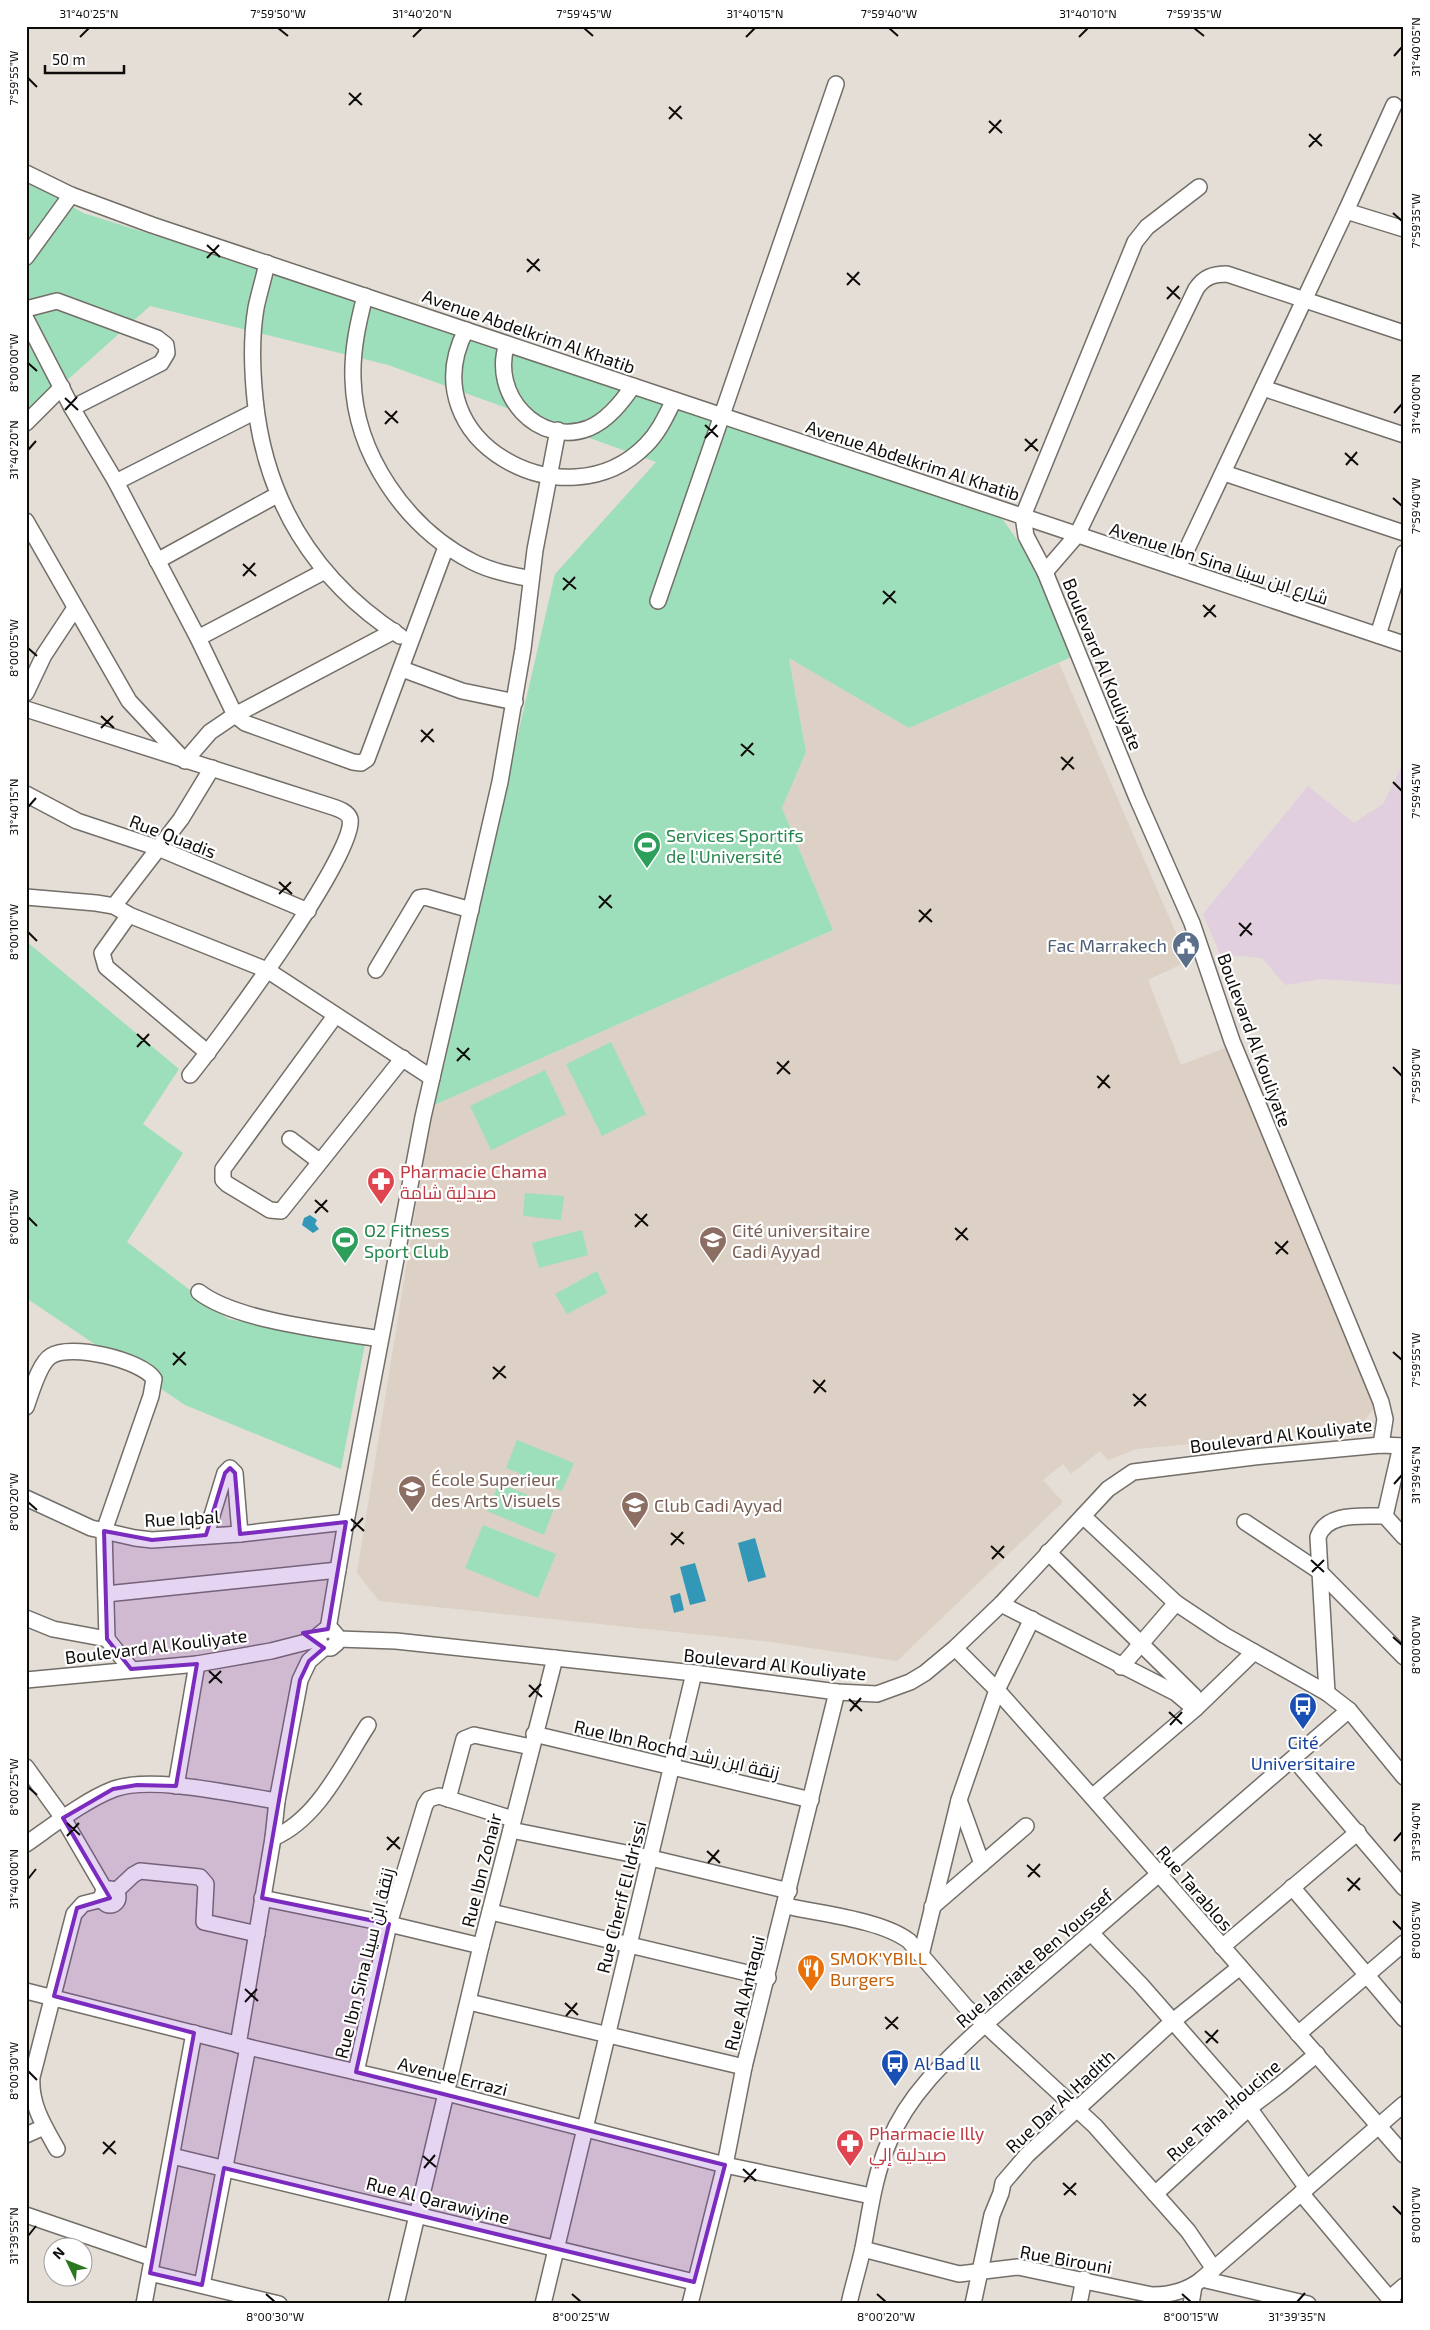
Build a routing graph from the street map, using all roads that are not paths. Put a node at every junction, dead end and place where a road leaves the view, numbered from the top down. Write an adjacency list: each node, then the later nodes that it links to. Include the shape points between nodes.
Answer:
1 (836, 84): 23 (street)
2 (1394, 105): 6 (street)
3 (26, 173): 5 (street, Avenue Abdelkrim Al Khatib)
4 (1199, 187): 31 (street, via 1147,227 1136,242)
5 (72, 196): 8 (street); 9 (street, Avenue Abdelkrim Al Khatib)
6 (1346, 211): 7 (street); 11 (street)
7 (1404, 229)
8 (26, 257)
9 (267, 263): 10 (street, Avenue Abdelkrim Al Khatib); 22 (street, via 254,327)
10 (365, 296): 14 (street, Avenue Abdelkrim Al Khatib); 35 (street, via 355,339 353,380 357,410 366,439 380,472 401,503)
11 (1305, 300): 15 (street, Boulevard Al Kouliyate); 19 (street); 34 (street, Boulevard Al Kouliyate, via 1227,274 1211,276 1200,283)
12 (26, 308): 21 (street, via 57,300 157,338 166,345 167,353 162,363)
13 (26, 320): 18 (street)
14 (466, 330): 16 (street, Avenue Abdelkrim Al Khatib); 28 (street, via 457,350 453,379 457,401 467,422 482,443 502,459 524,470)
15 (1404, 333)
16 (508, 344): 17 (street, Avenue Abdelkrim Al Khatib); 25 (street, via 503,376 513,401 533,420)
17 (633, 386): 20 (street, Avenue Abdelkrim Al Khatib); 25 (street, via 615,409 591,427 575,431)
18 (62, 387): 21 (street); 24 (street)
19 (1263, 388): 26 (street); 27 (street)
20 (674, 400): 23 (street, Avenue Abdelkrim Al Khatib); 28 (street, via 655,436 626,461 589,476)
21 (72, 408): 29 (street)
22 (256, 411): 29 (street); 30 (street)
23 (721, 416): 31 (street, Avenue Abdelkrim Al Khatib); 42 (street)
24 (26, 423)
25 (558, 430): 28 (street)
26 (1404, 435)
27 (1224, 473): 33 (street); 38 (street)
28 (548, 476): 41 (street)
29 (116, 482): 37 (street)
30 (277, 495): 37 (street); 39 (street)
31 (1023, 516): 34 (street, Avenue Ibn Sina شارع ابن سينا); 40 (street, Boulevard Al Kouliyate, via 1026,536)
32 (28, 531): 43 (street)
33 (1404, 533)
34 (1077, 535): 38 (street, Avenue Ibn Sina شارع ابن سينا); 40 (street, Boulevard Al Kouliyate)
35 (446, 546): 41 (street, via 490,569); 47 (street)
36 (1404, 553): 45 (street)
37 (158, 561): 46 (street)
38 (1178, 568): 45 (street, Avenue Ibn Sina شارع ابن سينا)
39 (325, 571): 44 (street, via 353,601); 46 (street)
40 (1045, 572): 76 (street, Boulevard Al Kouliyate, via 1192,923 1232,1041 1381,1402 1385,1419)
41 (531, 579): 51 (street)
42 (658, 601)
43 (75, 608): 50 (street, via 44,655); 54 (street, via 129,701)
44 (394, 631): 47 (street); 53 (street)
45 (1378, 636): 48 (street, Avenue Ibn Sina شارع ابن سينا)
46 (198, 638): 53 (street)
47 (411, 643): 49 (street)
48 (1404, 644)
49 (402, 669): 51 (street, via 462,691); 53 (street, via 370,756 360,763 255,729)
50 (26, 693)
51 (515, 702): 60 (street)
52 (26, 709): 54 (street)
53 (235, 715): 54 (street, via 210,732)
54 (185, 761): 55 (street)
55 (212, 768): 57 (street, via 181,819); 61 (street, via 348,814 350,823 339,855)
56 (28, 799): 57 (street, Rue Quadis, via 78,821)
57 (158, 848): 59 (street); 61 (street, Rue Quadis)
58 (26, 897): 59 (street)
59 (114, 906): 62 (street)
60 (471, 910): 64 (street, via 419,898); 69 (street)
61 (308, 911): 63 (street)
62 (129, 915): 63 (street); 66 (street, via 102,953 106,966)
63 (267, 970): 65 (street); 66 (street)
64 (376, 970)
65 (335, 1016): 67 (street); 71 (street, via 223,1168 222,1175 227,1184 276,1212 288,1204)
66 (208, 1053): 68 (street)
67 (403, 1058): 69 (street); 71 (street)
68 (190, 1075)
69 (432, 1078): 73 (street)
70 (290, 1139): 71 (street)
71 (319, 1161)
72 (199, 1292): 73 (street, via 212,1301 241,1312)
73 (380, 1339): 81 (street)
74 (29, 1389): 75 (street); 83 (street, via 49,1356 58,1352 82,1352 140,1366 154,1379)
75 (26, 1407)
76 (1381, 1445): 77 (street); 79 (street, Boulevard Al Kouliyate, via 1133,1472 1108,1489)
77 (1402, 1446): 80 (street)
78 (26, 1498): 83 (street, Rue Iqbal)
79 (1083, 1516): 87 (street, Boulevard Al Kouliyate); 91 (street)
80 (1386, 1516): 86 (street); 89 (street, via 1332,1520 1326,1524 1318,1537)
81 (346, 1522): 84 (street, Rue Iqbal); 88 (street)
82 (1245, 1522): 89 (street)
83 (104, 1531): 85 (street, Rue Iqbal, via 152,1540); 90 (street)
84 (240, 1534): 85 (street, Rue Iqbal); 85 (street, via 235,1473 230,1468 225,1473)
85 (206, 1535)
86 (1404, 1537)
87 (1048, 1552): 92 (street, Boulevard Al Kouliyate); 97 (street)
88 (338, 1570): 90 (street); 96 (street)
89 (1319, 1570): 100 (street); 109 (street)
90 (106, 1594): 95 (street)
91 (1176, 1603): 97 (street); 99 (street)
92 (1001, 1604): 94 (street); 98 (street, Boulevard Al Kouliyate)
93 (26, 1618): 95 (street, via 53,1629)
94 (1032, 1619): 103 (street); 107 (street)
95 (107, 1638): 104 (street)
96 (327, 1639): 101 (street, Boulevard Al Kouliyate, via 396,1641); 102 (street, Boulevard Al Kouliyate); 123 (street, via 302,1672)
97 (1139, 1644): 103 (street); 110 (street)
98 (955, 1648): 107 (street, Rue Tarablos); 108 (street, Boulevard Al Kouliyate, via 925,1673 894,1689 877,1694)
99 (1254, 1652): 109 (street); 110 (street)
100 (1404, 1657)
101 (555, 1658): 105 (street, Boulevard Al Kouliyate); 113 (street, Rue Ibn Zohair)
102 (197, 1664): 104 (street, Boulevard Al Kouliyate); 118 (street)
103 (1121, 1667): 110 (street)
104 (131, 1669): 106 (street, Boulevard Al Kouliyate)
105 (694, 1673): 108 (street, Boulevard Al Kouliyate); 116 (street, Rue Cherif El Idrissi)
106 (26, 1680)
107 (997, 1690): 119 (street, Rue Tarablos); 122 (street)
108 (837, 1692): 121 (street, Rue Al Antaqui)
109 (1327, 1693): 111 (street)
110 (1198, 1705): 119 (street)
111 (1349, 1710): 114 (street, Rue Jamiate Ben Youssef); 117 (street)
112 (368, 1725): 128 (street, via 306,1816 289,1831)
113 (532, 1740): 116 (street, Rue Ibn Rochd زنقة ابن رشد); 120 (street, Rue Ibn Rochd زنقة ابن رشد, via 468,1736 464,1739); 125 (street, Rue Ibn Zohair)
114 (1294, 1759): 127 (street); 132 (street, Rue Jamiate Ben Youssef)
115 (26, 1767): 124 (street)
116 (672, 1767): 121 (street, Rue Ibn Rochd زنقة ابن رشد); 130 (street, Rue Cherif El Idrissi)
117 (1404, 1776)
118 (176, 1786): 123 (street); 124 (street, via 137,1785 113,1789)
119 (1092, 1797): 132 (street, Rue Tarablos)
120 (448, 1799): 125 (street); 141 (street, Rue Ibn Sina زنقة ابن سينا, via 434,1796 425,1805)
121 (811, 1800): 135 (street, Rue Al Antaqui)
122 (959, 1800): 131 (street); 139 (street)
123 (277, 1801): 128 (street)
124 (63, 1818): 129 (street); 136 (street)
125 (512, 1825): 130 (street); 140 (street, Rue Ibn Zohair)
126 (1026, 1826): 131 (street)
127 (1358, 1832): 133 (street); 134 (street)
128 (273, 1838): 137 (street)
129 (26, 1844)
130 (651, 1858): 135 (street); 146 (street, Rue Cherif El Idrissi)
131 (982, 1864): 139 (street)
132 (1159, 1874): 142 (street, Rue Jamiate Ben Youssef); 147 (street, Rue Tarablos)
133 (1292, 1887): 147 (street); 150 (street)
134 (1404, 1888)
135 (789, 1891): 138 (street, Rue Al Antaqui)
136 (108, 1893): 143 (street, via 140,1871 200,1877 206,1884 204,1922); 153 (street, via 83,1904 74,1914)
137 (262, 1898): 141 (street); 143 (street)
138 (786, 1906): 148 (street, via 891,1930 909,1941); 151 (street, Rue Al Antaqui)
139 (932, 1907): 148 (street)
140 (491, 1912): 145 (street, Rue Ibn Zohair); 146 (street)
141 (389, 1924): 145 (street); 164 (street, Rue Ibn Sina زنقة ابن سينا)
142 (1091, 1933): 156 (street); 157 (street, Rue Jamiate Ben Youssef)
143 (257, 1934): 161 (street)
144 (1404, 1943): 150 (street)
145 (481, 1946): 154 (street, Rue Ibn Zohair)
146 (629, 1946): 151 (street); 160 (street, Rue Cherif El Idrissi)
147 (1222, 1948): 149 (street, Rue Tarablos)
148 (921, 1955): 157 (street)
149 (1240, 1967): 156 (street, Rue Dar Al Hadith); 159 (street, Rue Tarablos)
150 (1366, 1975): 155 (street); 159 (street)
151 (768, 1978): 163 (street, Rue Al Antaqui)
152 (26, 1991): 153 (street, Avenue Errazi)
153 (54, 1996): 158 (street, Avenue Errazi); 170 (street, via 32,2077 31,2092)
154 (470, 2002): 160 (street); 165 (street, Rue Ibn Zohair)
155 (1404, 2019)
156 (1173, 2021): 167 (street); 168 (street, Rue Dar Al Hadith)
157 (984, 2025): 168 (street); 180 (street, Rue Jamiate Ben Youssef, via 931,2076 901,2118 889,2142)
158 (194, 2033): 161 (street, Avenue Errazi); 175 (street)
159 (1298, 2034): 162 (street, Rue Tarablos)
160 (606, 2035): 163 (street); 171 (street, Rue Cherif El Idrissi)
161 (243, 2046): 164 (street, Avenue Errazi); 177 (street)
162 (1316, 2054): 167 (street, Rue Taha Houcine); 169 (street, Rue Tarablos)
163 (744, 2067): 176 (street, Rue Al Antaqui)
164 (356, 2072): 165 (street, Avenue Errazi)
165 (447, 2093): 171 (street, Avenue Errazi); 181 (street, Rue Ibn Zohair)
166 (1404, 2104): 169 (street)
167 (1248, 2108): 178 (street); 179 (street, Rue Taha Houcine)
168 (1076, 2111): 179 (street, via 1095,2126); 186 (street, Rue Dar Al Hadith, via 1027,2155 1003,2183 992,2215)
169 (1378, 2126): 174 (street, Rue Tarablos); 178 (street)
170 (44, 2127): 172 (street); 173 (street)
171 (584, 2129): 176 (street, Avenue Errazi); 183 (street, Rue Cherif El Idrissi)
172 (26, 2135)
173 (57, 2149)
174 (1404, 2155)
175 (172, 2156): 177 (street, Rue Al Qarawiyine); 185 (street)
176 (725, 2165): 180 (street, Avenue Errazi); 190 (street, Rue Al Antaqui)
177 (224, 2168): 181 (street, Rue Al Qarawiyine); 191 (street)
178 (1304, 2190): 188 (street); 193 (street)
179 (1155, 2194): 188 (street, via 1188,2231)
180 (871, 2196): 184 (street, Rue Jamiate Ben Youssef)
181 (416, 2214): 183 (street, Rue Al Qarawiyine); 196 (street, Rue Ibn Zohair)
182 (26, 2215): 185 (street)
183 (556, 2248): 190 (street, Rue Al Qarawiyine); 197 (street, Rue Cherif El Idrissi)
184 (863, 2249): 186 (street, Rue Birouni, via 959,2274); 199 (street, Rue Jamiate Ben Youssef)
185 (152, 2258): 187 (street)
186 (981, 2272): 189 (street, Rue Birouni, via 1018,2266); 200 (street, Rue Dar Al Hadith)
187 (150, 2274): 191 (street); 194 (street)
188 (1203, 2278): 189 (street, Rue Birouni, via 1170,2295 1152,2296); 202 (street); 203 (street)
189 (1084, 2279): 201 (street)
190 (694, 2282): 198 (street, Rue Al Antaqui)
191 (202, 2285): 195 (street)
192 (1404, 2286): 193 (street)
193 (1392, 2301)
194 (144, 2304)
195 (279, 2304)
196 (396, 2304)
197 (543, 2304)
198 (690, 2304)
199 (849, 2304)
200 (973, 2304)
201 (1079, 2304)
202 (1191, 2304)
203 (1308, 2304)

